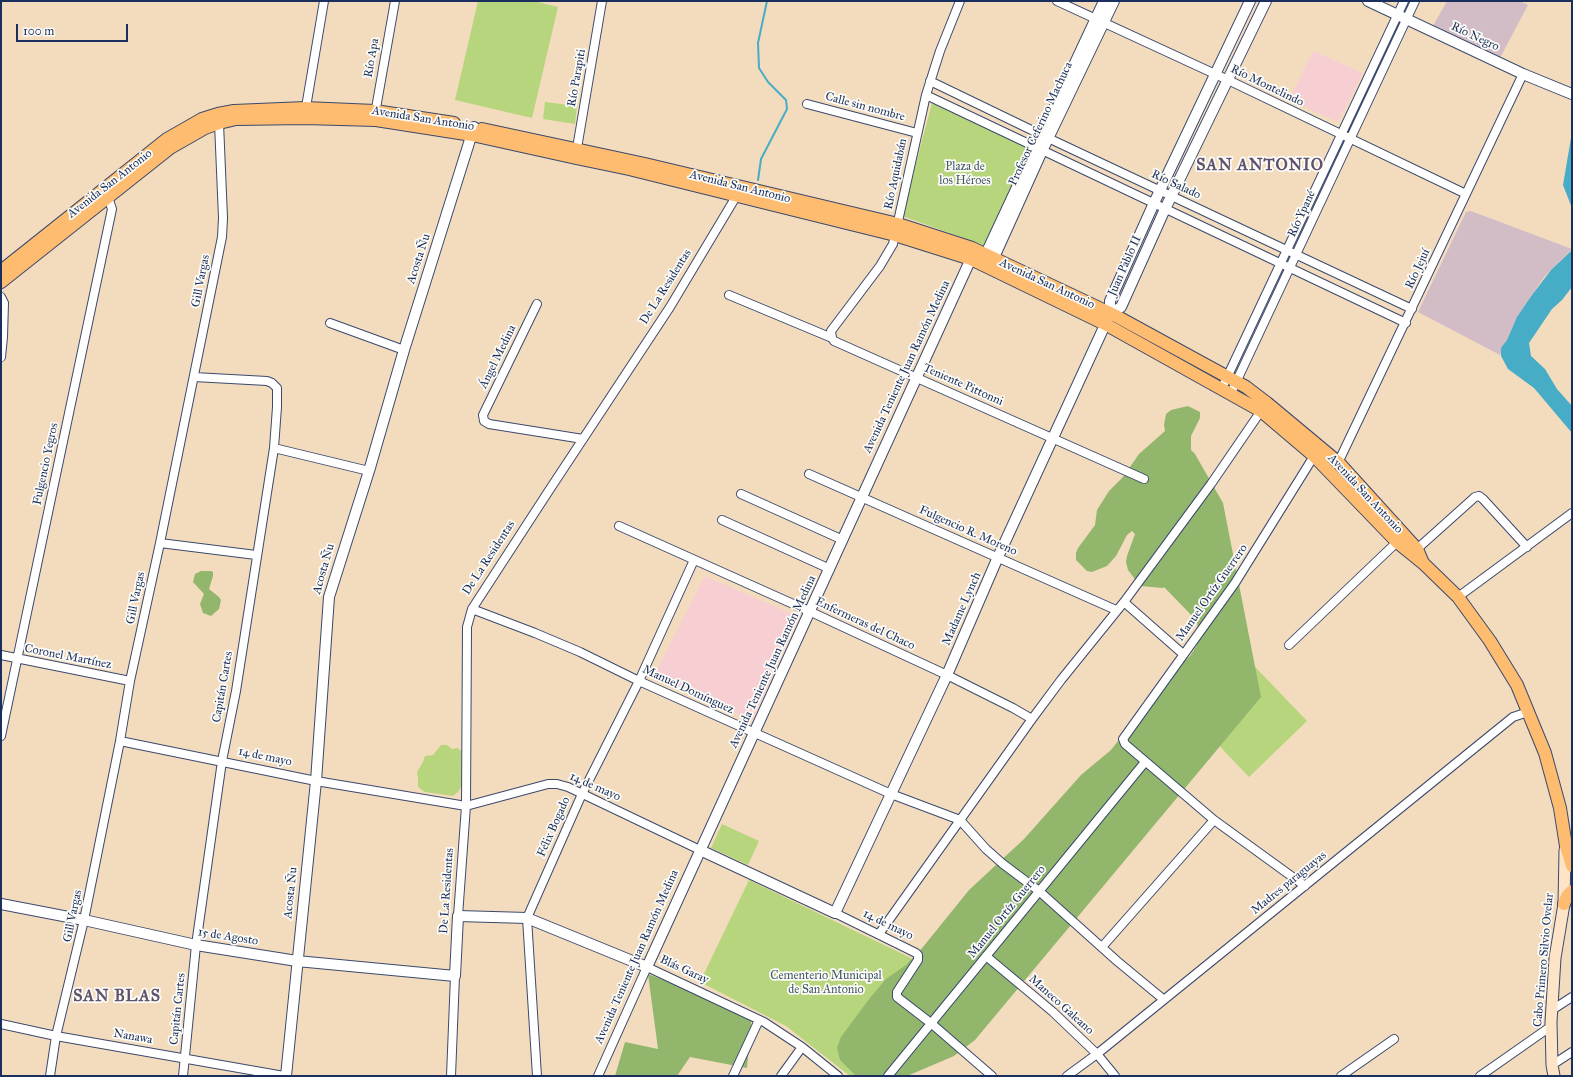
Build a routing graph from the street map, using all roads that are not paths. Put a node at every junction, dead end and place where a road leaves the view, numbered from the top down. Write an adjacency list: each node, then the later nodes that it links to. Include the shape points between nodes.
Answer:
1 (324, 1): 22 (street)
2 (395, 1): 24 (street, Río Apa)
3 (602, 1): 33 (street, Río Parapiti)
4 (960, 1): 18 (street, Río Aquidabán)
5 (1057, 1): 14 (street, Río Montelindo)
6 (1104, 1): 14 (street, Profesor Ceferino Machuca)
7 (1114, 1): 14 (street, Profesor Ceferino Machuca)
8 (1250, 1): 15 (street, Juan Pablo II)
9 (1266, 1): 17 (street, Juan Pablo II)
10 (1368, 1): 13 (street, Río Negro)
11 (1404, 1): 13 (street, Río Ypané)
12 (1415, 1): 13 (street, Río Ypané)
13 (1402, 17): 16 (street, Río Negro); 29 (street, Río Ypané); 31 (street, Río Ypané)
14 (1100, 21): 15 (street, Río Montelindo); 30 (street, Profesor Ceferino Machuca)
15 (1215, 74): 17 (street, Río Montelindo); 35 (street, Juan Pablo II)
16 (1523, 74): 19 (street, Río Negro); 37 (street, Río Jejuí)
17 (1228, 80): 29 (street, Río Montelindo); 38 (street, Juan Pablo II)
18 (930, 81): 20 (street, Río Aquidabán); 23 (street, Río Salado)
19 (1572, 94)
20 (926, 95): 26 (street); 28 (street, Río Aquidabán)
21 (807, 104): 28 (street, Calle sin nombre)
22 (305, 113): 24 (main road, Avenida San Antonio); 25 (main road, Avenida San Antonio, via 236,119); 36 (main road, Avenida San Antonio, via 234,111 202,120 167,139)
23 (998, 114): 26 (street); 30 (street, Río Salado)
24 (375, 116): 27 (main road, Avenida San Antonio)
25 (219, 123): 36 (main road, Avenida San Antonio, via 170,148); 59 (street, Gill Vargas, via 222,237)
26 (990, 125): 32 (street)
27 (473, 131): 33 (main road, Avenida San Antonio); 57 (street, Acosta Ñu)
28 (917, 133): 41 (street, Río Aquidabán)
29 (1340, 134): 31 (street, Río Montelindo); 42 (street, Río Ypané)
30 (1045, 137): 32 (street, Profesor Ceferino Machuca); 35 (street, Río Salado)
31 (1350, 139): 37 (street, Río Montelindo); 43 (street, Río Ypané)
32 (1039, 149): 39 (street); 44 (street, Profesor Ceferino Machuca)
33 (576, 154): 34 (main road, Avenida San Antonio)
34 (738, 191): 41 (main road, Avenida San Antonio); 64 (street, De La Residentas, via 670,307)
35 (1160, 191): 38 (street, Río Salado); 39 (street, Juan Pablo II)
36 (106, 193): 47 (main road, Avenida San Antonio); 48 (main road, Avenida San Antonio); 95 (street, Fulgencio Yegros, via 112,209)
37 (1466, 194): 52 (street, Río Jejuí)
38 (1171, 196): 40 (street, Juan Pablo II); 42 (street, Río Salado)
39 (1154, 203): 40 (street); 53 (street, Juan Pablo II, via 1110,301)
40 (1165, 209): 45 (street); 53 (street, Juan Pablo II, via 1121,307)
41 (896, 229): 44 (main road, Avenida San Antonio, via 945,238); 56 (street, Río Aquidabán, via 893,244 880,266 831,331)
42 (1286, 250): 43 (street, Río Salado); 45 (street, Río Ypané)
43 (1296, 255): 46 (street, Río Ypané); 52 (street, Río Salado)
44 (983, 259): 53 (main road, Avenida San Antonio); 60 (street, Avenida Teniente Juan Ramón Medina)
45 (1280, 263): 46 (street); 61 (street, Río Ypané)
46 (1290, 268): 55 (street); 61 (street, Río Ypané)
47 (1, 271)
48 (1, 282)
49 (729, 295): 56 (street, Teniente Pittonni)
50 (1, 297): 58 (street, via 4,303)
51 (537, 304): 64 (street, Ángel Medina, via 483,415 484,420 489,424)
52 (1412, 309): 55 (street, Río Jejuí)
53 (1108, 319): 61 (main road, Avenida San Antonio); 63 (street, Madame Lynch)
54 (330, 323): 57 (street)
55 (1406, 323): 67 (street, Río Jejuí)
56 (832, 338): 60 (street, Teniente Pittonni)
57 (404, 350): 68 (street, Acosta Ñu)
58 (1, 357)
59 (194, 377): 65 (street, Capitán Cartes, via 272,383 277,388); 79 (street, Gill Vargas)
60 (917, 377): 63 (street, Teniente Pittonni); 73 (street, Avenida Teniente Juan Ramón Medina)
61 (1229, 385): 62 (main road, Avenida San Antonio)
62 (1264, 407): 66 (main road, Avenida San Antonio); 67 (main road, Avenida San Antonio); 88 (street)
63 (1053, 438): 71 (street, Teniente Pittonni); 83 (street, Madame Lynch)
64 (583, 439): 89 (street, De La Residentas)
65 (274, 448): 68 (street); 82 (street, Capitán Cartes)
66 (1314, 456): 70 (main road, Avenida San Antonio); 93 (street, Manuel Ortíz Guerrero, via 1240,576)
67 (1339, 462): 70 (street, Río Jejuí); 81 (main road, Avenida San Antonio)
68 (369, 471): 106 (street, Acosta Ñu, via 329,597)
69 (809, 474): 73 (street, Fulgencio R. Moreno)
70 (1332, 474): 78 (main road, Avenida San Antonio)
71 (1144, 479)
72 (741, 494): 77 (street)
73 (862, 497): 77 (street, Avenida Teniente Juan Ramón Medina); 83 (street, Fulgencio R. Moreno)
74 (1572, 514): 80 (street)
75 (722, 520): 86 (street)
76 (619, 526): 84 (street, Enfermeras del Chaco)
77 (843, 540): 86 (street, Avenida Teniente Juan Ramón Medina)
78 (1398, 542): 85 (main road, Avenida San Antonio); 92 (street)
79 (160, 543): 82 (street); 97 (street, Gill Vargas)
80 (1527, 547): 81 (street, via 1484,498 1479,496); 87 (street)
81 (1417, 549): 85 (main road, Avenida San Antonio)
82 (256, 554): 104 (street, Capitán Cartes, via 236,691)
83 (998, 557): 90 (street, Fulgencio R. Moreno); 96 (street, Madame Lynch)
84 (694, 560): 91 (street, Enfermeras del Chaco); 98 (street, Félix Bogado)
85 (1423, 563): 87 (main road, Avenida San Antonio)
86 (830, 569): 91 (street, Avenida Teniente Juan Ramón Medina)
87 (1458, 597): 99 (main road, Avenida San Antonio, via 1490,641 1517,685)
88 (1124, 602): 90 (street); 93 (street)
89 (472, 609): 98 (street, Manuel Domínguez, via 567,646); 109 (street, De La Residentas, via 467,627)
90 (1116, 610): 100 (street)
91 (811, 612): 96 (street, Enfermeras del Chaco); 101 (street, Avenida Teniente Juan Ramón Medina)
92 (1289, 645)
93 (1184, 654): 105 (street, Manuel Ortíz Guerrero, via 1123,739 1125,744)
94 (1, 655): 95 (street, Coronel Martínez)
95 (17, 659): 97 (street, Coronel Martínez); 102 (street, Fulgencio Yegros)
96 (947, 675): 100 (street, Enfermeras del Chaco); 108 (street, Madame Lynch)
97 (130, 681): 103 (street, Gill Vargas)
98 (639, 681): 101 (street, Manuel Domínguez); 107 (street, Félix Bogado)
99 (1528, 712): 112 (main road, Avenida San Antonio, via 1545,753 1560,808); 115 (street, Madres paraguayas, via 1513,717)
100 (1032, 719): 110 (street)
101 (755, 734): 108 (street, Manuel Domínguez); 113 (street, Avenida Teniente Juan Ramón Medina)
102 (1, 736)
103 (120, 741): 104 (street, 14 de mayo); 123 (street, Gill Vargas)
104 (222, 761): 106 (street, 14 de mayo); 125 (street, Capitán Cartes)
105 (1145, 762): 111 (street); 116 (street, Manuel Ortíz Guerrero)
106 (316, 781): 109 (street, 14 de mayo); 128 (street, Acosta Ñu)
107 (582, 794): 109 (street, 14 de mayo, via 568,787 548,784); 113 (street, 14 de mayo); 122 (street, Félix Bogado)
108 (891, 794): 110 (street, Manuel Domínguez); 120 (street, Madame Lynch)
109 (466, 806): 121 (street, De La Residentas)
110 (960, 820): 116 (street, via 992,854); 124 (street)
111 (1214, 820): 115 (street); 126 (street)
112 (1566, 846): 114 (main road, Avenida San Antonio); 119 (main road, Cabo Primero Silvio Ovelar)
113 (700, 850): 120 (street, 14 de mayo); 129 (street, Avenida Teniente Juan Ramón Medina)
114 (1572, 866)
115 (1305, 886): 132 (street, Madres paraguayas)
116 (1039, 891): 126 (street); 127 (street, Manuel Ortíz Guerrero)
117 (1572, 891): 119 (main road)
118 (1, 904): 123 (street, 15 de Agosto)
119 (1564, 904): 133 (main road, Cabo Primero Silvio Ovelar, via 1555,958)
120 (834, 913): 124 (street, 14 de mayo)
121 (458, 916): 122 (street, Blás Garay); 130 (street, De La Residentas)
122 (527, 918): 129 (street, Blás Garay); 149 (street, Félix Bogado)
123 (84, 920): 125 (street, 15 de Agosto); 138 (street, Gill Vargas)
124 (879, 934): 136 (street, 14 de mayo, via 918,955 918,960 896,995)
125 (196, 946): 128 (street, 15 de Agosto); 143 (street, Capitán Cartes)
126 (1102, 947): 132 (street)
127 (986, 956): 136 (street, Manuel Ortíz Guerrero); 142 (street, Maneco Galeano, via 1053,1012)
128 (297, 961): 130 (street, 15 de Agosto); 147 (street, Acosta Ñu)
129 (647, 967): 134 (street, Blás Garay); 150 (street, Avenida Teniente Juan Ramón Medina)
130 (455, 976): 148 (street, De La Residentas)
131 (1572, 997): 133 (street)
132 (1163, 1000): 142 (street, Madres paraguayas)
133 (1552, 1010): 137 (main road, Cabo Primero Silvio Ovelar)
134 (759, 1020): 140 (street, Blás Garay); 151 (street)
135 (1, 1024): 138 (street, Nanawa)
136 (932, 1024): 154 (street, Manuel Ortíz Guerrero); 155 (street)
137 (1550, 1027): 144 (main road, Cabo Primero Silvio Ovelar); 159 (street)
138 (56, 1036): 143 (street, Nanawa); 145 (street, Gill Vargas)
139 (1394, 1039): 158 (street)
140 (802, 1047): 152 (street); 153 (street, Blás Garay)
141 (1572, 1052): 144 (street)
142 (1097, 1054): 156 (street, Madres paraguayas); 157 (street, Maneco Galeano)
143 (185, 1058): 146 (street, Capitán Cartes); 147 (street, Nanawa)
144 (1553, 1071)
145 (50, 1076)
146 (183, 1076)
147 (285, 1076)
148 (451, 1076)
149 (537, 1076)
150 (598, 1076)
151 (733, 1076)
152 (781, 1076)
153 (838, 1076)
154 (888, 1076)
155 (992, 1076)
156 (1067, 1076)
157 (1115, 1076)
158 (1341, 1076)
159 (1480, 1076)

